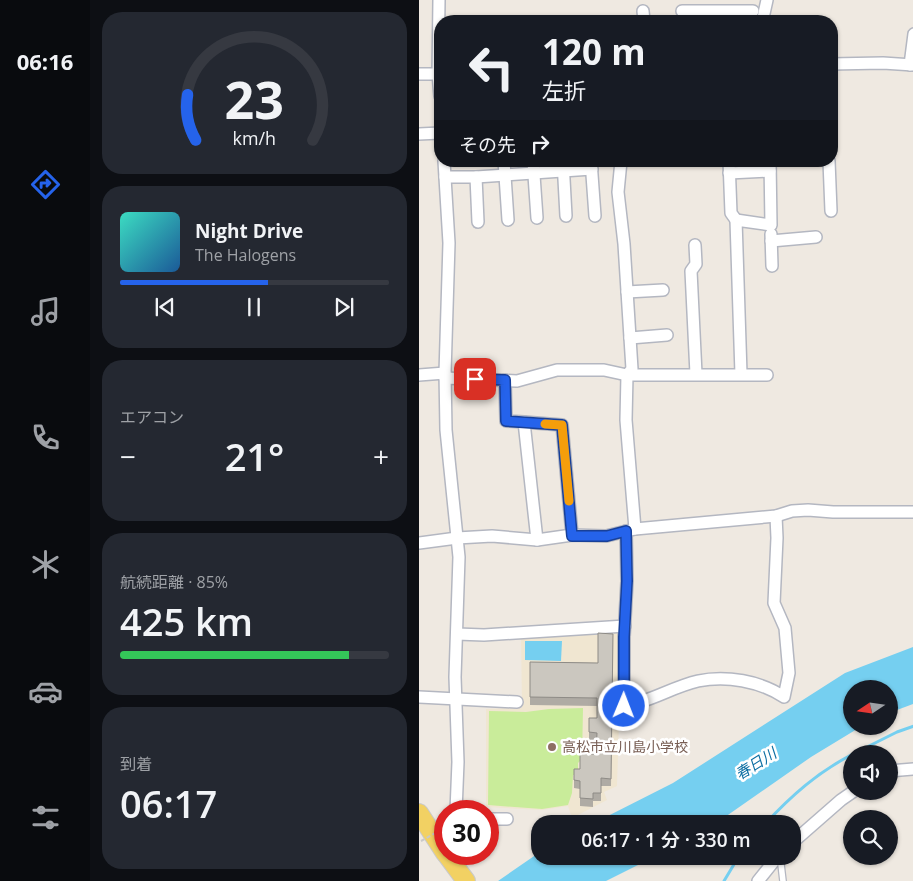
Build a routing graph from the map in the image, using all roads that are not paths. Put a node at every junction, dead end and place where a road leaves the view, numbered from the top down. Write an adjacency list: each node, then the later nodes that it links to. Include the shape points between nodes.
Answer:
1 (439, 0): 5 (street)
2 (767, 0): 8 (street)
3 (682, 11): 6 (street)
4 (753, 11): 7 (street)
5 (439, 15)
6 (709, 15)
7 (723, 15)
8 (764, 15)
9 (913, 34): 11 (street)
10 (838, 64): 11 (street)
11 (912, 65)
12 (419, 74): 13 (street)
13 (434, 79)
14 (434, 133): 15 (street)
15 (419, 134)
16 (445, 167): 26 (street)
17 (504, 167): 25 (street)
18 (533, 167): 25 (street); 31 (street)
19 (563, 167): 29 (street)
20 (591, 167): 30 (street)
21 (620, 167): 41 (street, via 618,192)
22 (729, 167): 33 (street, via 731,213)
23 (770, 167): 35 (street)
24 (829, 167): 28 (street)
25 (505, 175): 27 (street); 32 (street)
26 (445, 177): 27 (street); 49 (street, via 449,243)
27 (476, 177): 34 (street)
28 (831, 211)
29 (566, 216)
30 (595, 216)
31 (537, 218)
32 (507, 220)
33 (735, 220): 35 (street); 45 (street)
34 (479, 222)
35 (771, 225): 37 (street)
36 (816, 237): 37 (street)
37 (771, 241): 39 (street)
38 (695, 245): 44 (street, via 696,264 691,270)
39 (772, 266)
40 (663, 290): 41 (street)
41 (627, 292): 43 (street)
42 (667, 336): 43 (street)
43 (630, 338): 47 (street, via 632,369)
44 (696, 374): 45 (street); 47 (street)
45 (741, 374): 48 (street)
46 (419, 375): 49 (street)
47 (627, 375): 50 (street, via 604,370 557,370 517,381); 54 (street)
48 (767, 375)
49 (445, 376): 50 (street); 56 (street, via 446,430)
50 (505, 380): 51 (street, via 506,421)
51 (524, 422): 55 (street, via 562,425); 57 (street)
52 (913, 512): 53 (street, via 808,510)
53 (776, 516): 54 (street); 59 (street, via 774,603 785,628 789,673 784,697 751,682 712,679 624,706)
54 (630, 530): 55 (street, via 607,536); 59 (street)
55 (572, 536): 57 (street)
56 (457, 538): 57 (street, via 492,536); 58 (street); 60 (street)
57 (537, 540)
58 (419, 542)
59 (625, 626): 60 (street)
60 (457, 634): 62 (street)
61 (419, 697): 62 (street)
62 (456, 698): 63 (street); 67 (street)
63 (517, 702)
64 (913, 769): 65 (street)
65 (898, 770)
66 (843, 799): 72 (street)
67 (456, 800)
68 (419, 813): 71 (main road)
69 (499, 819): 70 (street)
70 (507, 819)
71 (434, 834)
72 (801, 835)
73 (771, 865): 75 (street)
74 (780, 865): 76 (lane)
75 (758, 881)
76 (783, 881)

